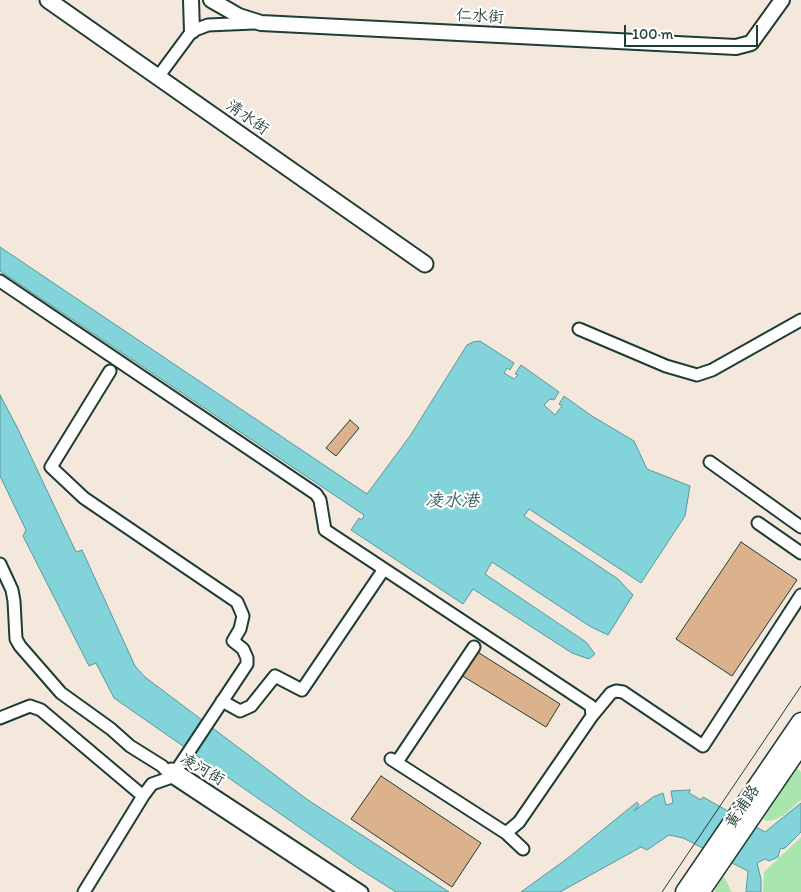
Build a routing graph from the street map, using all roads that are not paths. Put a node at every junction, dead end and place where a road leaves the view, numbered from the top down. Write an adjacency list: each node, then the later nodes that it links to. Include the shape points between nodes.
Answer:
1 (48, 0): 7 (main road, 清水街)
2 (191, 0): 6 (street)
3 (211, 0): 5 (street, 仁水街, via 239,16)
4 (782, 0): 5 (street, 仁水街, via 751,43 736,47)
5 (261, 23): 6 (street, via 208,25)
6 (192, 31): 7 (street)
7 (158, 77): 8 (main road, 清水街)
8 (425, 264)
9 (0, 281): 18 (street, via 316,494 325,530)
10 (801, 320): 11 (street, via 712,370 697,375 666,366)
11 (579, 329)
12 (110, 371): 21 (street, via 51,468 84,498 238,602 243,616 233,641 248,658)
13 (710, 462): 15 (street)
14 (758, 523): 16 (street)
15 (801, 527)
16 (801, 553)
17 (0, 564): 26 (street, 凌河街, via 13,596 16,639 20,646 61,693 130,746)
18 (384, 569): 21 (street, via 302,690 275,676 251,706 240,711); 22 (street, via 591,706)
19 (801, 595): 22 (street, via 703,746 623,692 611,693)
20 (474, 648): 29 (street, via 394,761)
21 (222, 701): 26 (street)
22 (592, 716): 29 (street, via 519,822)
23 (0, 718): 27 (street, via 30,706 41,710)
24 (801, 722): 28 (highway, 黄浦路)
25 (800, 748): 28 (highway, 黄浦路)
26 (174, 774): 27 (street, via 152,784); 33 (street, 凌河街); 34 (street, 凌河街)
27 (143, 796): 32 (street)
28 (746, 814): 31 (highway, 黄浦路)
29 (506, 833): 30 (street)
30 (523, 849)
31 (709, 877): 35 (highway, 黄浦路); 36 (highway, 黄浦路)
32 (84, 892)
33 (346, 892)
34 (362, 892)
35 (685, 892)
36 (700, 892)

